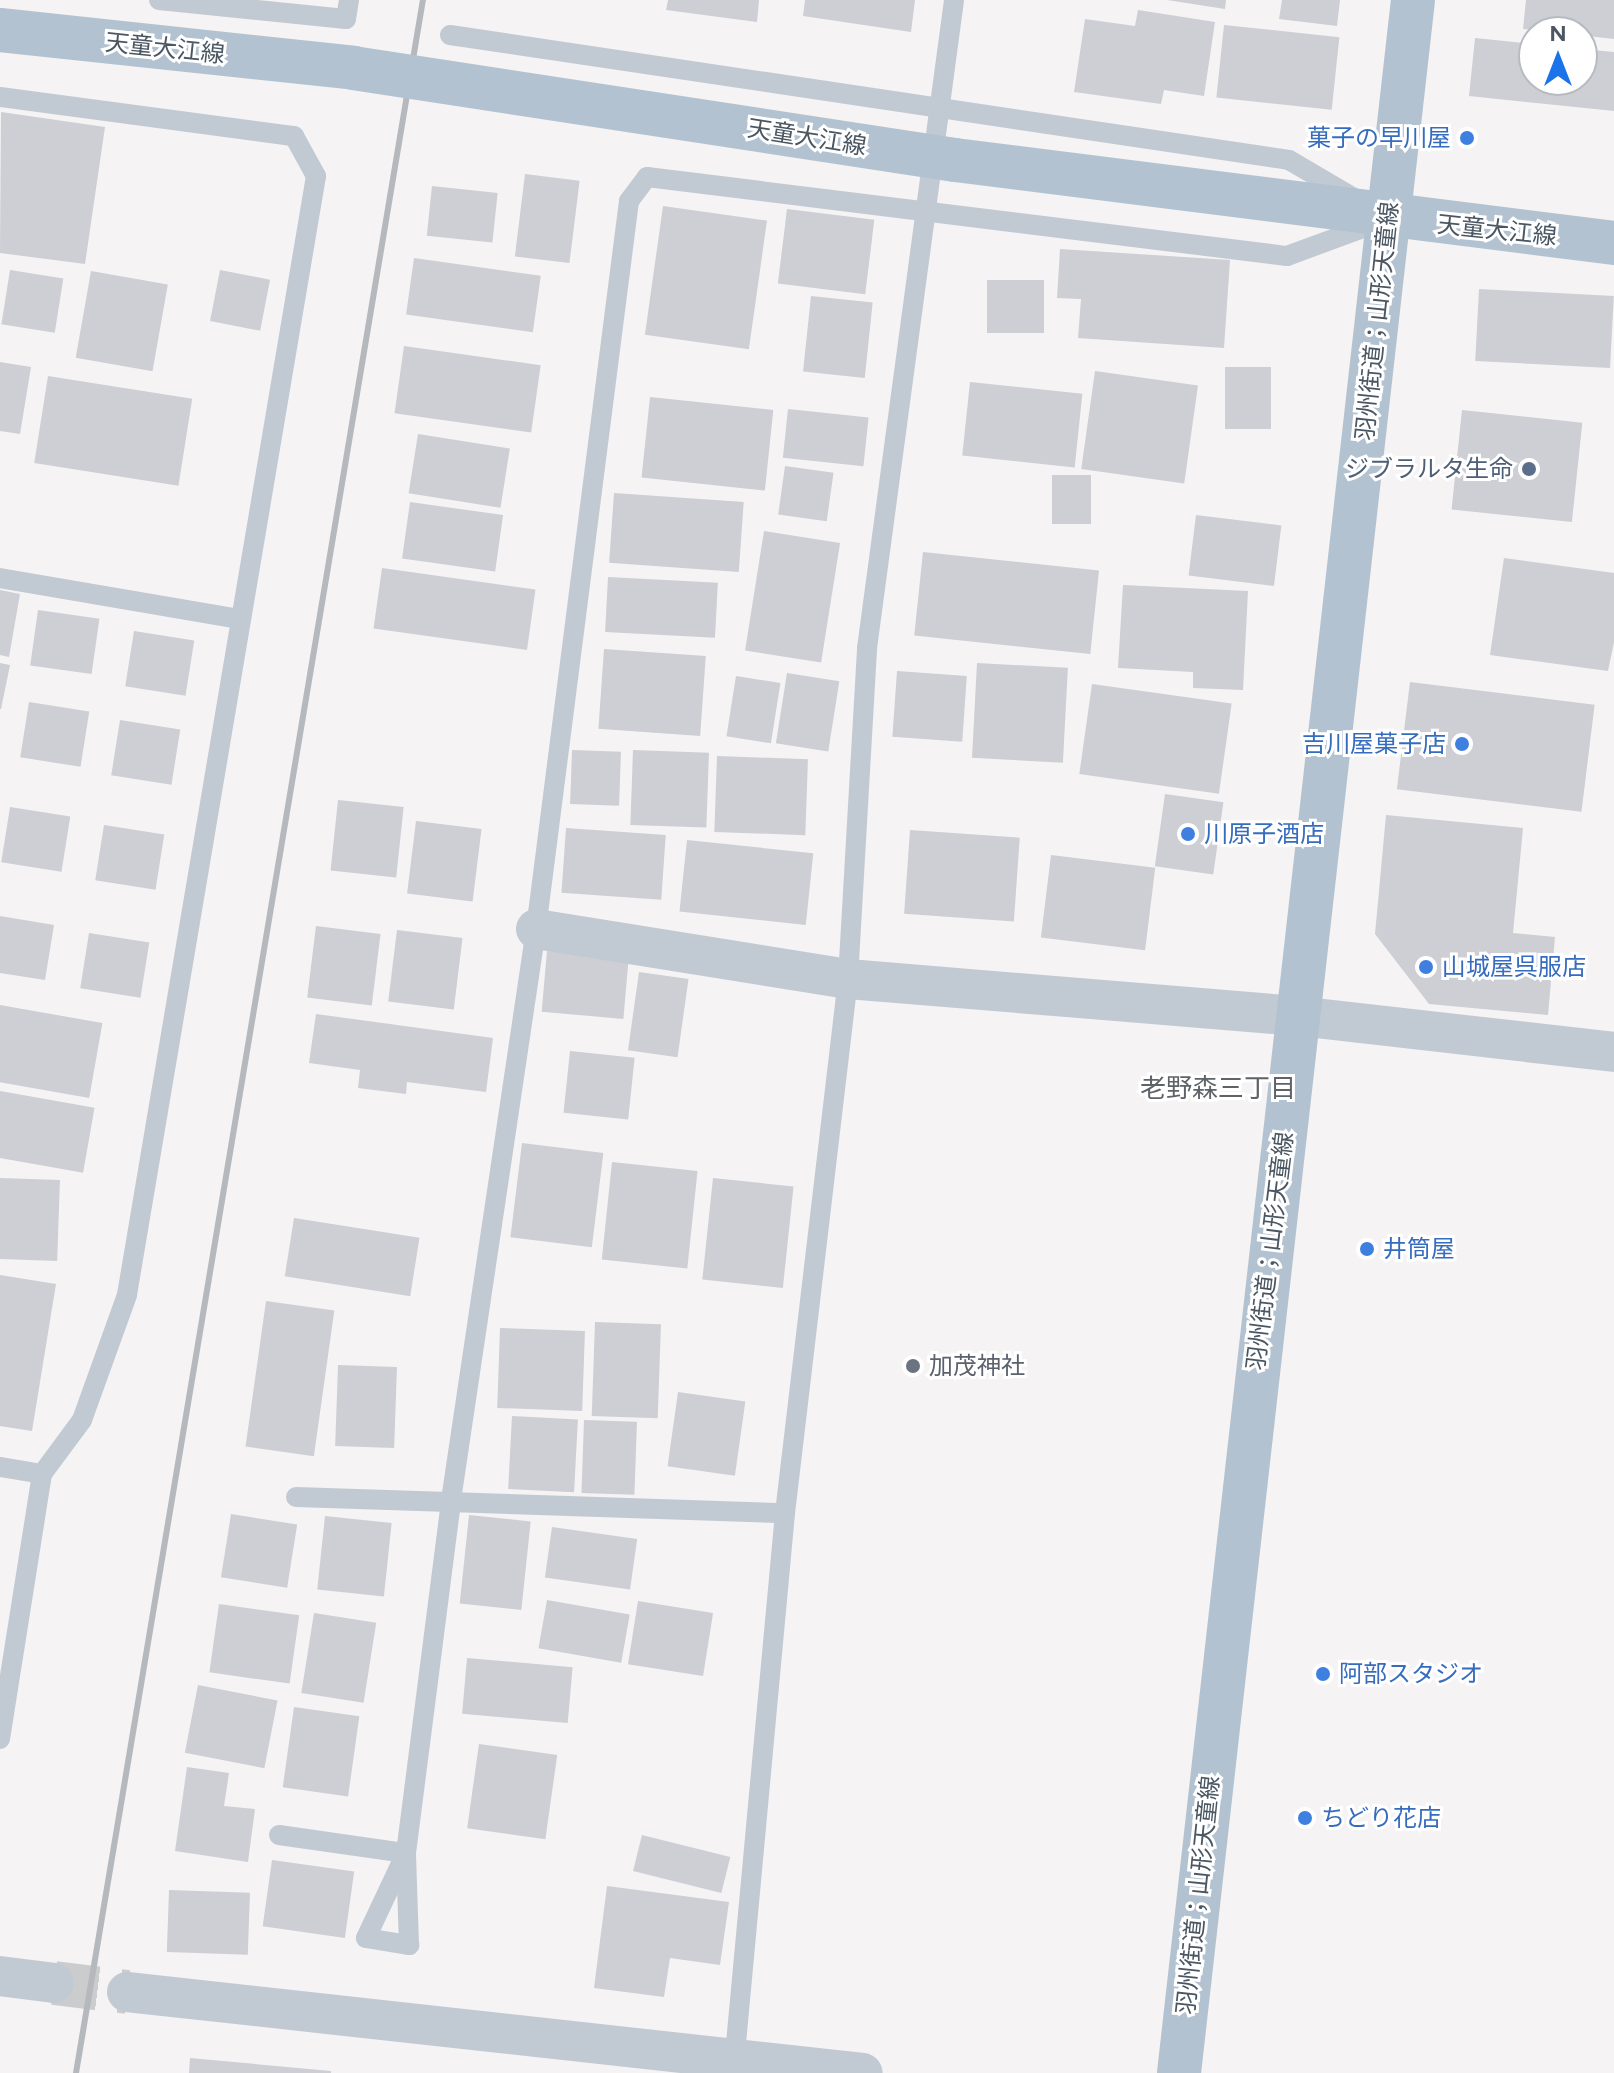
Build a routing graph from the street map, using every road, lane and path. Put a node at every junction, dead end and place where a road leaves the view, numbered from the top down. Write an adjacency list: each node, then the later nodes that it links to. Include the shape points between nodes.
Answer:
1 (159, 0): 2 (lane, via 346,19)
2 (349, 0)
3 (954, 0): 8 (lane)
4 (1413, 0): 10 (main road, 羽州街道；山形天童線)
5 (0, 30): 10 (main road, 天童大江線, bridge, via 353,68 955,160)
6 (450, 35): 8 (lane)
7 (0, 97): 13 (lane, via 294,136 316,176)
8 (940, 110): 9 (lane); 10 (lane, via 1289,160)
9 (926, 214): 10 (lane, via 1287,256); 14 (lane, via 647,177 629,201); 15 (lane, via 867,648)
10 (1389, 218): 11 (main road, 天童大江線); 16 (main road, 羽州街道；山形天童線)
11 (1614, 243)
12 (0, 578): 13 (lane)
13 (239, 619): 19 (lane, via 127,1295 82,1420)
14 (536, 929): 15 (street); 21 (lane)
15 (848, 979): 16 (street); 22 (lane)
16 (1298, 1016): 17 (street); 30 (main road, 羽州街道；山形天童線)
17 (1614, 1052)
18 (0, 1467): 19 (lane)
19 (42, 1474): 23 (lane)
20 (296, 1497): 21 (lane)
21 (451, 1500): 22 (lane); 24 (lane, via 406,1853)
22 (785, 1513): 28 (lane)
23 (0, 1739)
24 (279, 1835)
25 (0, 1976): 26 (street)
26 (54, 1983)
27 (127, 1992): 28 (street)
28 (733, 2068): 29 (street)
29 (863, 2073)
30 (1179, 2073)

